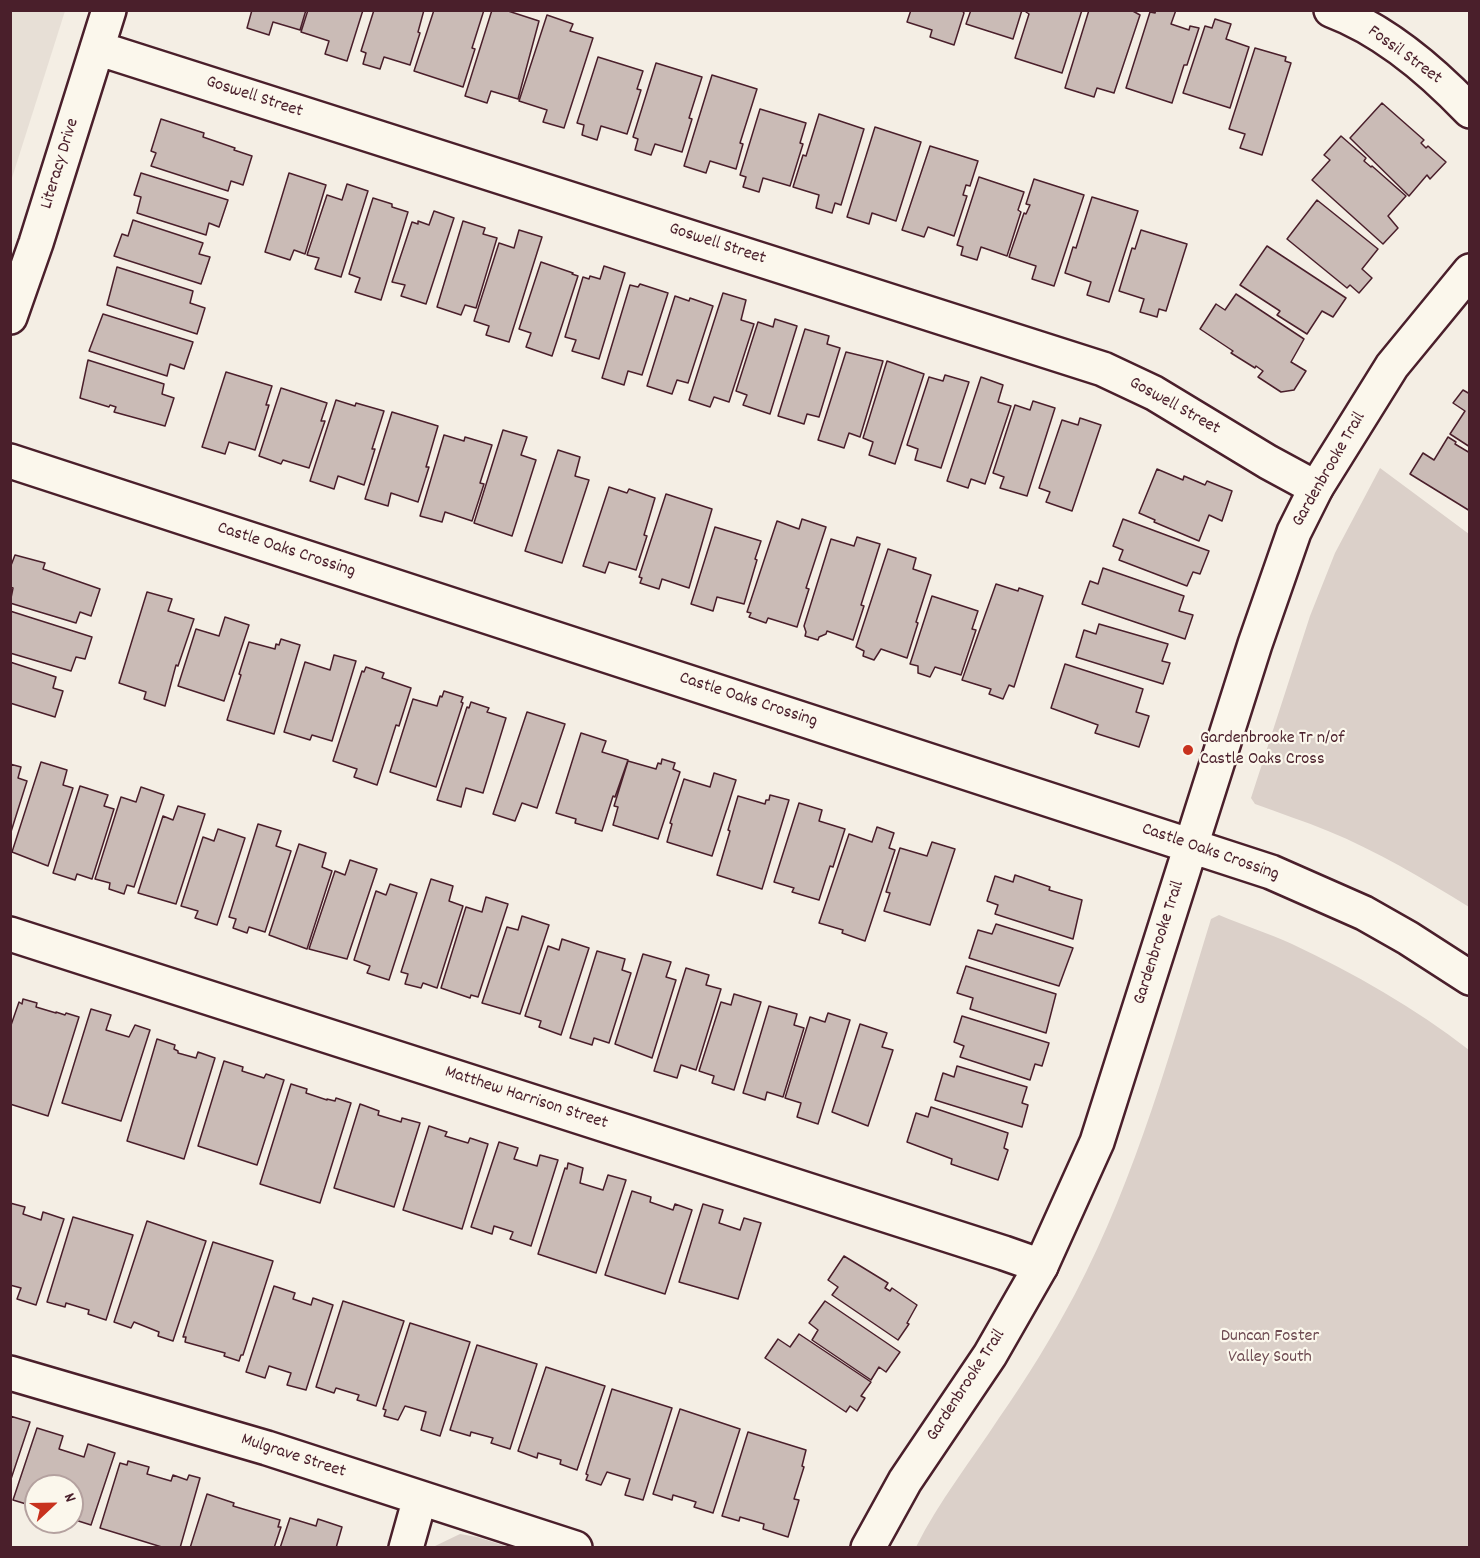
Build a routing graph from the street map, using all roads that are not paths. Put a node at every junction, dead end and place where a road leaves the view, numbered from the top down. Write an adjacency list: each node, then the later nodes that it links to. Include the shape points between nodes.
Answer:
1 (109, 10): 3 (street, Literacy Drive)
2 (1331, 10): 4 (street, Fossil Street, via 1397,46)
3 (97, 48): 6 (street, Literacy Drive); 8 (street, Goswell Street, via 1103,369 1154,393)
4 (1470, 111)
5 (1470, 271): 8 (street, Gardenbrooke Trail, via 1392,366)
6 (10, 317)
7 (10, 461): 9 (street, Castle Oaks Crossing)
8 (1316, 488): 9 (street, Gardenbrooke Trail, via 1294,532)
9 (1191, 846): 11 (street, Castle Oaks Crossing, via 1270,872 1364,913); 12 (street, Gardenbrooke Trail, via 1097,1143)
10 (10, 934): 12 (street, Matthew Harrison Street)
11 (1470, 978)
12 (1041, 1266): 17 (street, Gardenbrooke Trail, via 990,1355 905,1481)
13 (10, 1372): 14 (street, Mulgrave Street)
14 (420, 1498): 15 (street); 16 (street, Mulgrave Street)
15 (406, 1548)
16 (574, 1548)
17 (868, 1548)

